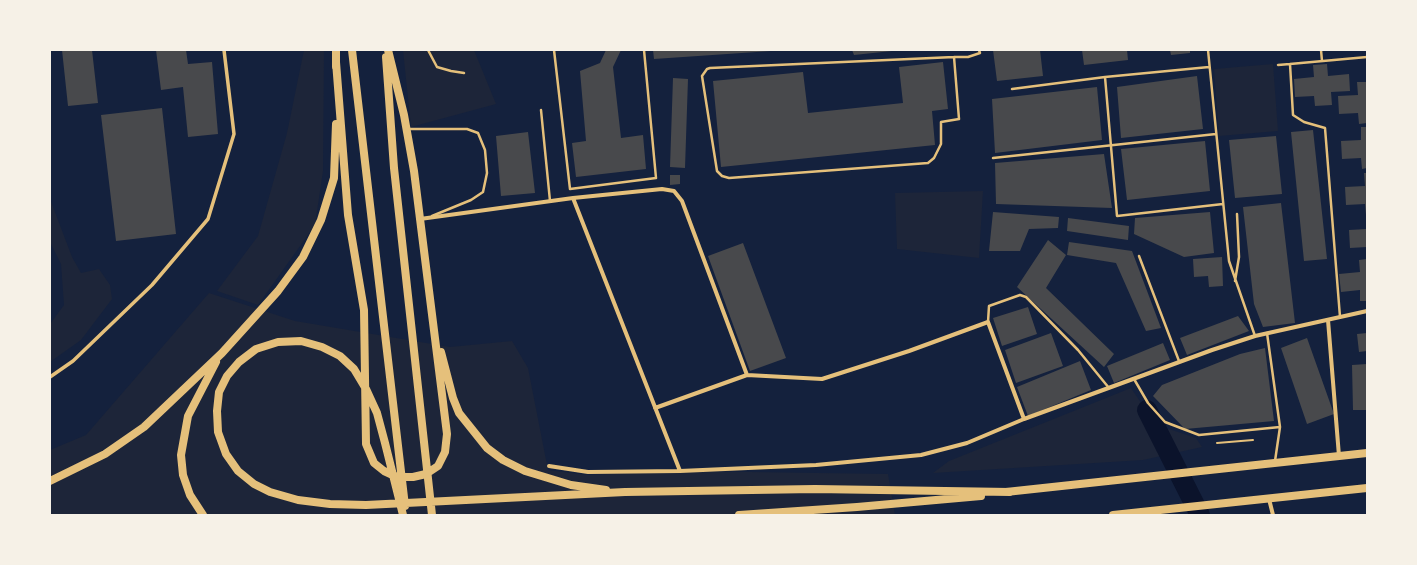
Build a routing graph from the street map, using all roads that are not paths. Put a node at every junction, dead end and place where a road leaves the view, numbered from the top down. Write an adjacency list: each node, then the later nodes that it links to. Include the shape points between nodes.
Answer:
1 (224, 50): 44 (street, via 234,134 208,219 152,285 73,361)
2 (336, 50): 14 (highway)
3 (352, 50): 63 (highway)
4 (387, 50): 22 (highway); 64 (highway, via 394,168)
5 (428, 50): 18 (lane, via 437,67)
6 (554, 50): 7 (lane, via 570,189 656,178)
7 (644, 50)
8 (979, 50): 11 (lane, via 980,53 975,56)
9 (1208, 50): 17 (lane)
10 (1321, 50): 13 (lane)
11 (954, 57): 11 (lane, via 959,119 941,122 940,144 934,158 928,163 729,178 717,171 702,76 707,69)
12 (1367, 57): 13 (lane)
13 (1322, 61): 15 (lane)
14 (336, 62): 34 (highway, via 348,215 364,310 366,444 374,463 397,477 426,474 438,466 445,452 447,434); 41 (highway, via 334,178 322,220 303,257 278,291)
15 (1290, 64): 16 (lane); 36 (lane, via 1293,115 1304,122 1325,128)
16 (1278, 65)
17 (1209, 67): 19 (lane); 23 (lane)
18 (464, 73)
19 (1105, 77): 20 (lane); 24 (lane)
20 (1012, 89)
21 (541, 110): 27 (lane)
22 (406, 129): 30 (lane, via 467,129 478,133 485,150 487,173 483,192 471,200); 31 (highway)
23 (1216, 134): 24 (lane); 28 (lane)
24 (1111, 145): 25 (lane); 28 (lane, via 1117,216)
25 (993, 158)
26 (573, 198): 27 (street); 43 (street, via 662,189 674,191 682,201); 47 (street)
27 (550, 201): 30 (street)
28 (1223, 204): 33 (lane, via 1228,260)
29 (1237, 214): 33 (lane, via 1239,257)
30 (430, 217): 31 (street)
31 (420, 220): 34 (highway)
32 (1139, 256): 42 (lane)
33 (1235, 281): 40 (lane)
34 (428, 291): 57 (highway, via 453,398 459,413 487,448 525,471 571,485)
35 (1367, 311): 36 (street)
36 (1340, 317): 37 (street)
37 (1328, 320): 39 (street); 51 (street)
38 (988, 322): 43 (street, via 822,379); 46 (lane, via 989,306 1015,296 1026,297 1074,345); 48 (street)
39 (1267, 333): 40 (street); 49 (lane)
40 (1255, 336): 42 (street)
41 (222, 353): 55 (highway, via 144,426 105,454); 61 (highway, via 188,416 181,455 183,476 190,494)
42 (1180, 361): 45 (street)
43 (747, 375): 47 (street)
44 (50, 377)
45 (1133, 378): 46 (street); 49 (lane, via 1148,403 1165,422 1199,435)
46 (1108, 388): 48 (street)
47 (655, 408): 54 (street)
48 (1024, 419): 54 (street, via 967,443 921,455 816,464)
49 (1280, 427): 52 (lane)
50 (1367, 453): 51 (highway)
51 (1339, 456): 52 (highway)
52 (1275, 462): 58 (highway)
53 (549, 466): 54 (street, via 588,472)
54 (680, 471)
55 (50, 481)
56 (1367, 488): 59 (highway)
57 (624, 492): 58 (highway, via 815,489); 62 (highway, via 366,505 298,500 270,492 254,484 238,471 226,454 218,432 219,392 238,362 256,349 278,342 301,341 340,356 354,369 377,413)
58 (1010, 492): 66 (highway, via 948,500)
59 (1269, 499): 60 (highway); 68 (street)
60 (1184, 512): 67 (highway)
61 (204, 515)
62 (403, 515)
63 (406, 515)
64 (432, 515)
65 (739, 515): 66 (highway)
66 (748, 515)
67 (1113, 515)
68 (1273, 515)

